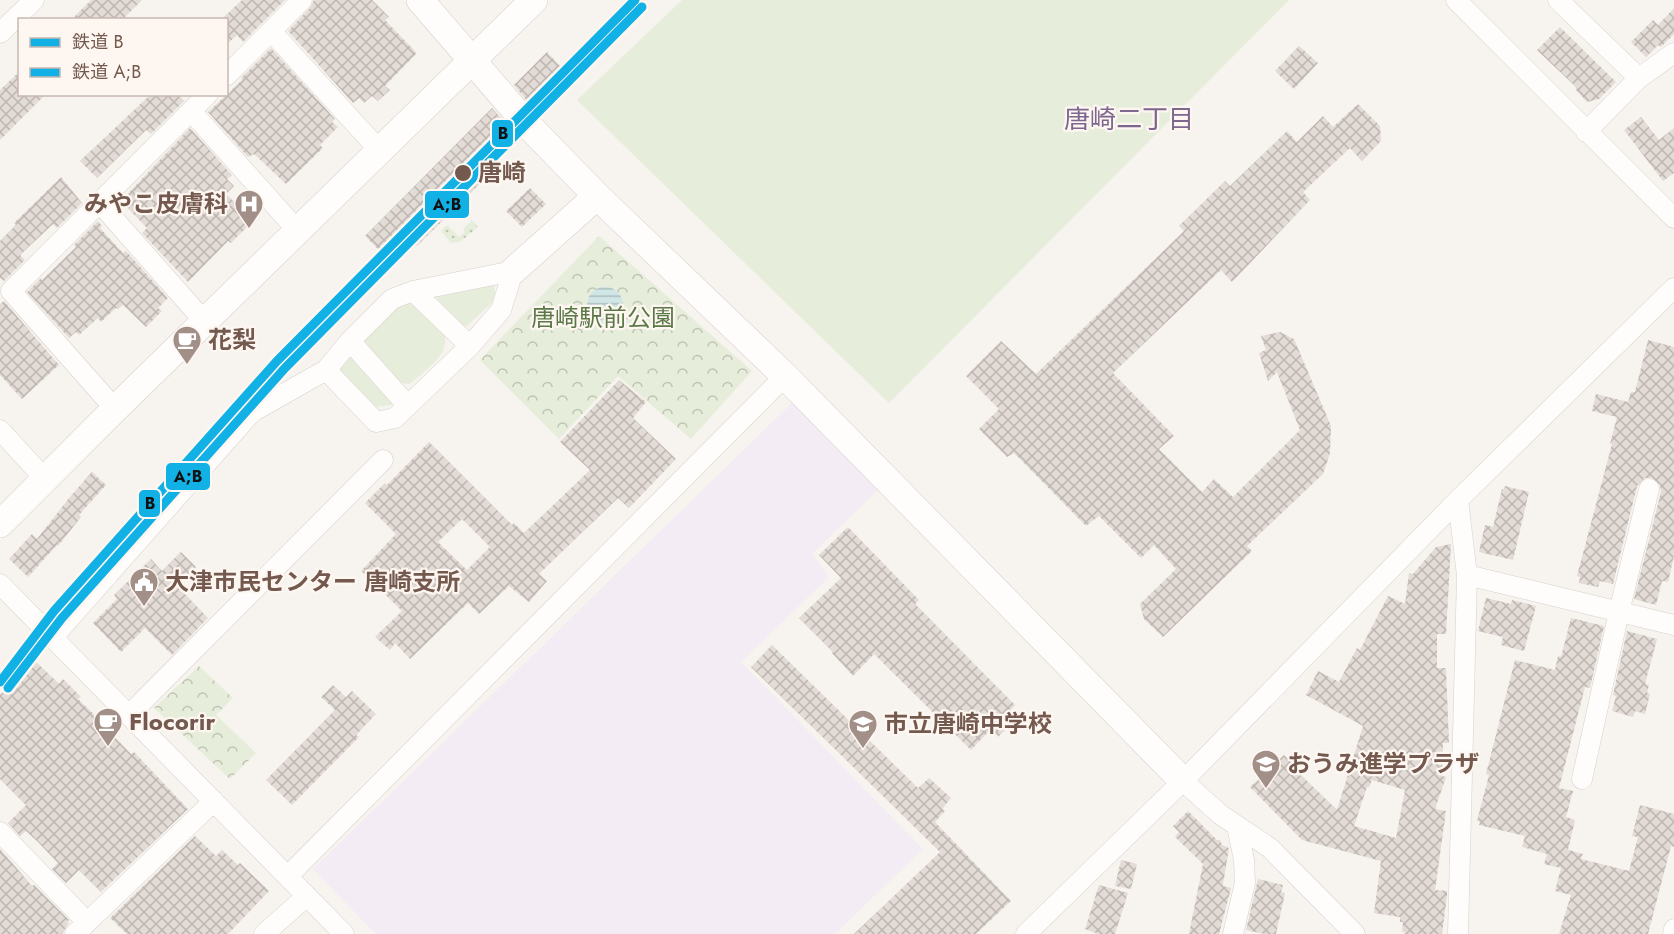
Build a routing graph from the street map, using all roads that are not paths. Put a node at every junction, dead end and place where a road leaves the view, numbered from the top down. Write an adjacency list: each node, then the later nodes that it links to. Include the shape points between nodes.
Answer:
1 (34, 0): 8 (street)
2 (302, 0): 7 (street)
3 (420, 0): 10 (street)
4 (534, 0): 10 (street)
5 (1456, 0): 15 (street)
6 (1558, 0): 12 (street)
7 (272, 31): 11 (street); 16 (street)
8 (0, 33)
9 (1674, 53): 12 (street)
10 (471, 60): 16 (street); 17 (street)
11 (228, 74)
12 (1639, 78): 15 (street)
13 (205, 96): 14 (street)
14 (191, 111): 18 (street); 20 (street)
15 (1586, 132): 19 (street)
16 (379, 150): 20 (street)
17 (597, 196): 21 (street); 28 (street)
18 (99, 202): 24 (street); 30 (street, via 11,291)
19 (1674, 219)
20 (297, 230): 24 (street)
21 (513, 271): 23 (street); 26 (street, via 501,310)
22 (1674, 288): 35 (street)
23 (413, 291): 25 (street, via 392,299); 26 (street)
24 (204, 321): 30 (street)
25 (350, 341): 27 (street); 29 (street)
26 (470, 346): 29 (street)
27 (326, 370): 29 (street, via 376,422 395,418); 41 (street, via 252,412)
28 (785, 376): 44 (street); 48 (street)
29 (408, 406)
30 (115, 408): 33 (street)
31 (0, 430): 33 (street)
32 (383, 460): 42 (street)
33 (44, 478): 36 (street)
34 (1648, 489): 39 (street)
35 (1458, 500): 37 (street); 44 (street)
36 (0, 524)
37 (1467, 575): 39 (street); 57 (street)
38 (0, 584): 41 (street)
39 (1619, 612): 40 (street); 43 (street)
40 (1674, 625)
41 (52, 637): 42 (street)
42 (129, 715): 45 (street)
43 (1582, 779)
44 (1183, 781): 46 (street); 54 (street)
45 (214, 801): 48 (street); 50 (street)
46 (1237, 826): 55 (street, via 1245,883); 56 (street, via 1270,848)
47 (0, 832): 50 (street)
48 (288, 876): 49 (street)
49 (307, 896): 52 (street); 53 (street)
50 (81, 928)
51 (1674, 929): 58 (street)
52 (264, 934)
53 (344, 934)
54 (1026, 934)
55 (1233, 934)
56 (1355, 934)
57 (1458, 934)
58 (1673, 934)

